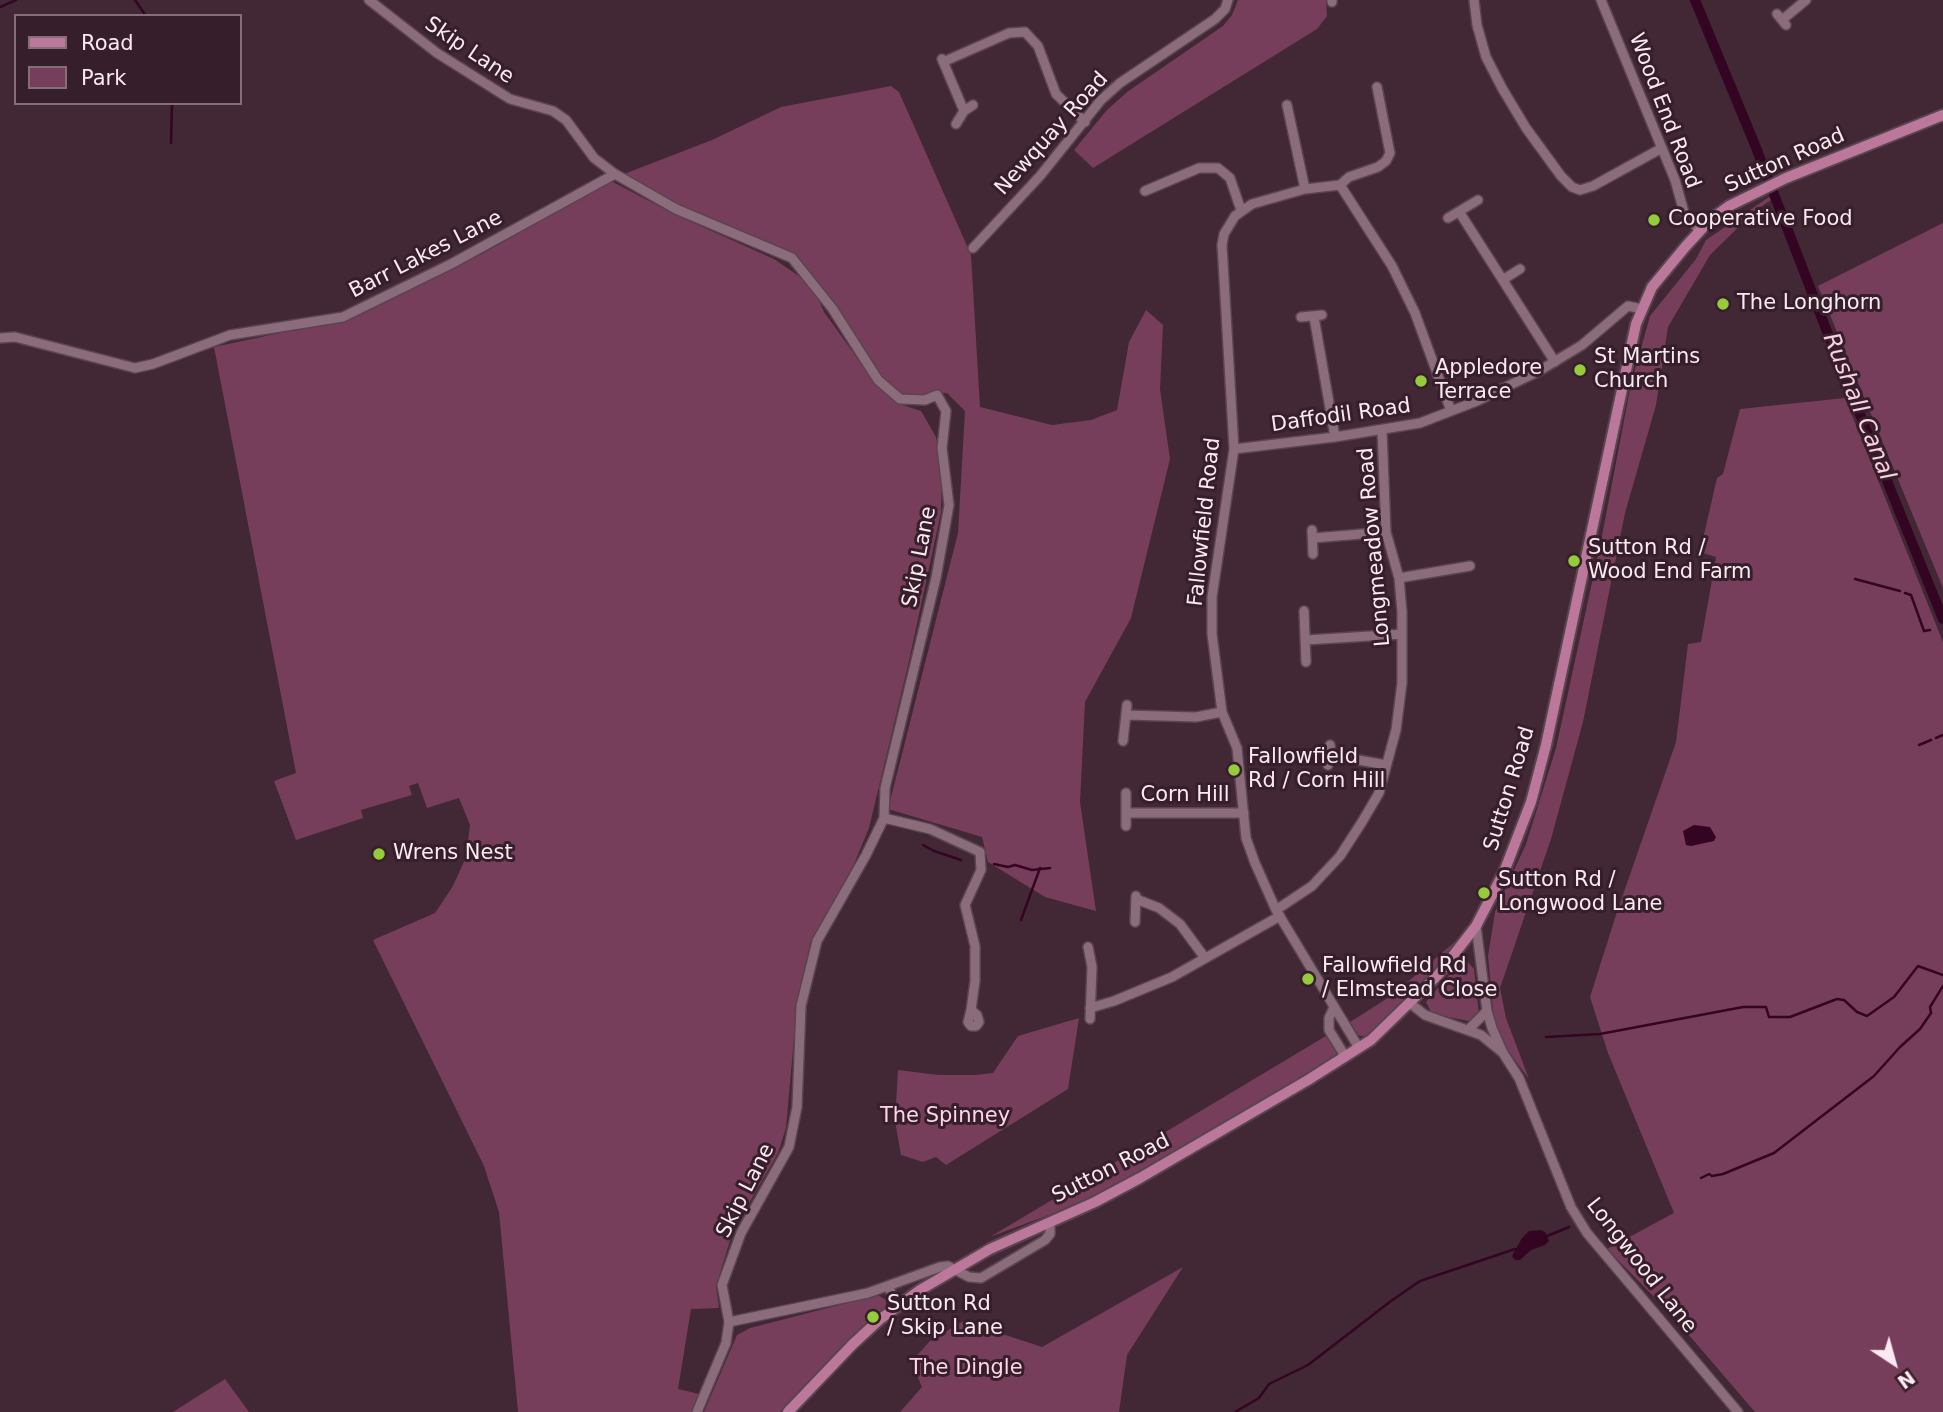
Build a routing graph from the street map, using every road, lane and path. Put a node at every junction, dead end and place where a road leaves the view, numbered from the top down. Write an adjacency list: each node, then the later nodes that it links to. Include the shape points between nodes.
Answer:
1 (369, 0): 17 (street, Skip Lane, via 436,53 510,99 553,111 566,120 594,158)
2 (1228, 0): 14 (street, Newquay Road, via 1215,19 1120,83)
3 (1474, 0): 16 (street, via 1486,57 1502,88 1572,187 1592,186)
4 (1601, 0): 16 (street, Wood End Road)
5 (1806, 0): 6 (street)
6 (1781, 20)
7 (1377, 87): 18 (street, via 1374,99 1390,153 1378,167)
8 (973, 105): 10 (street)
9 (1287, 105): 12 (street)
10 (964, 111): 14 (street, via 942,60 1009,33 1025,32 1038,46 1056,94); 15 (street)
11 (1943, 115): 25 (main road, Sutton Road, via 1756,191)
12 (1289, 119): 13 (street); 19 (street)
13 (1278, 120)
14 (1084, 122): 26 (street, Newquay Road)
15 (956, 124)
16 (1662, 148): 25 (street, Wood End Road, via 1684,212)
17 (615, 174): 31 (street, Barr Lakes Lane, via 343,317 230,335 135,368 15,337); 52 (street, Skip Lane, via 676,209 792,258 832,307 878,380 900,399 937,396 946,411 942,448 949,505 885,788)
18 (1340, 185): 19 (street); 33 (street, via 1410,301)
19 (1305, 189): 22 (street)
20 (1144, 192): 22 (street, via 1199,168 1218,168 1230,178)
21 (1478, 200): 23 (street)
22 (1241, 210): 36 (street, Fallowfield Road, via 1226,226 1222,245)
23 (1460, 213): 24 (street); 28 (street)
24 (1448, 218)
25 (1700, 231): 29 (main road, Sutton Road, via 1664,270)
26 (973, 248)
27 (1520, 269): 28 (street)
28 (1504, 279): 32 (street)
29 (1643, 309): 32 (street, Daffodil Road, via 1628,306); 56 (main road, Sutton Road, via 1636,324 1540,773 1519,838)
30 (1301, 317): 35 (street, via 1318,316)
31 (0, 338)
32 (1555, 362): 33 (street, Daffodil Road)
33 (1451, 411): 34 (street, Daffodil Road)
34 (1382, 430): 35 (street, Daffodil Road); 37 (street, Longmeadow Road)
35 (1335, 437): 36 (street, Daffodil Road)
36 (1234, 449): 45 (street, Fallowfield Road, via 1212,597)
37 (1386, 533): 38 (street, via 1313,534); 40 (street, Longmeadow Road)
38 (1313, 554)
39 (1473, 566): 40 (street)
40 (1399, 578): 42 (street, Longmeadow Road)
41 (1304, 611): 43 (street)
42 (1402, 634): 43 (street); 48 (street, Longmeadow Road, via 1402,683)
43 (1306, 639): 44 (street)
44 (1306, 662)
45 (1222, 712): 46 (street, via 1196,718 1126,710); 51 (street, Fallowfield Road, via 1237,748)
46 (1123, 741)
47 (1330, 755): 48 (street)
48 (1386, 765): 54 (street, Longmeadow Road, via 1379,793 1339,856)
49 (1126, 793): 50 (street, Corn Hill)
50 (1126, 813): 51 (street, Corn Hill); 53 (street, Corn Hill)
51 (1244, 813): 54 (street, Fallowfield Road, via 1246,838)
52 (884, 818): 62 (street, via 930,829 980,852 981,870 965,905 975,946); 73 (street, Skip Lane, via 817,941 801,1006 797,1107 789,1147 741,1233 722,1285)
53 (1126, 826)
54 (1278, 913): 58 (street, Longmeadow Road); 61 (street, Fallowfield Road)
55 (1135, 922): 58 (street, via 1136,896 1180,924)
56 (1476, 926): 59 (main road, Sutton Road); 63 (street, Longwood Lane)
57 (1088, 947): 60 (street, via 1093,967)
58 (1205, 958): 60 (street, Longmeadow Road, via 1141,991)
59 (1411, 1004): 65 (street, Longwood Lane, via 1425,1016); 66 (main road, Sutton Road)
60 (1090, 1007): 64 (street)
61 (1334, 1007): 66 (street, Fallowfield Road); 68 (street, Fallowfield Road, via 1329,1030)
62 (971, 1010)
63 (1487, 1011): 65 (street); 67 (street, Longwood Lane)
64 (1090, 1019)
65 (1468, 1030): 67 (street, Longwood Lane)
66 (1359, 1048): 68 (main road, Sutton Road)
67 (1503, 1053): 76 (street, Longwood Lane, via 1519,1078 1579,1221)
68 (1345, 1056): 69 (main road, Sutton Road, via 1140,1178)
69 (1050, 1222): 70 (main road, Sutton Road); 70 (street, Sutton Road, via 1045,1240 981,1278)
70 (953, 1270): 71 (street, via 940,1267); 72 (main road, Sutton Road)
71 (889, 1287): 72 (street); 73 (street)
72 (896, 1307): 75 (main road, Sutton Road)
73 (729, 1322): 74 (street, Skip Lane, via 726,1343)
74 (697, 1412)
75 (788, 1412)
76 (1738, 1412)

